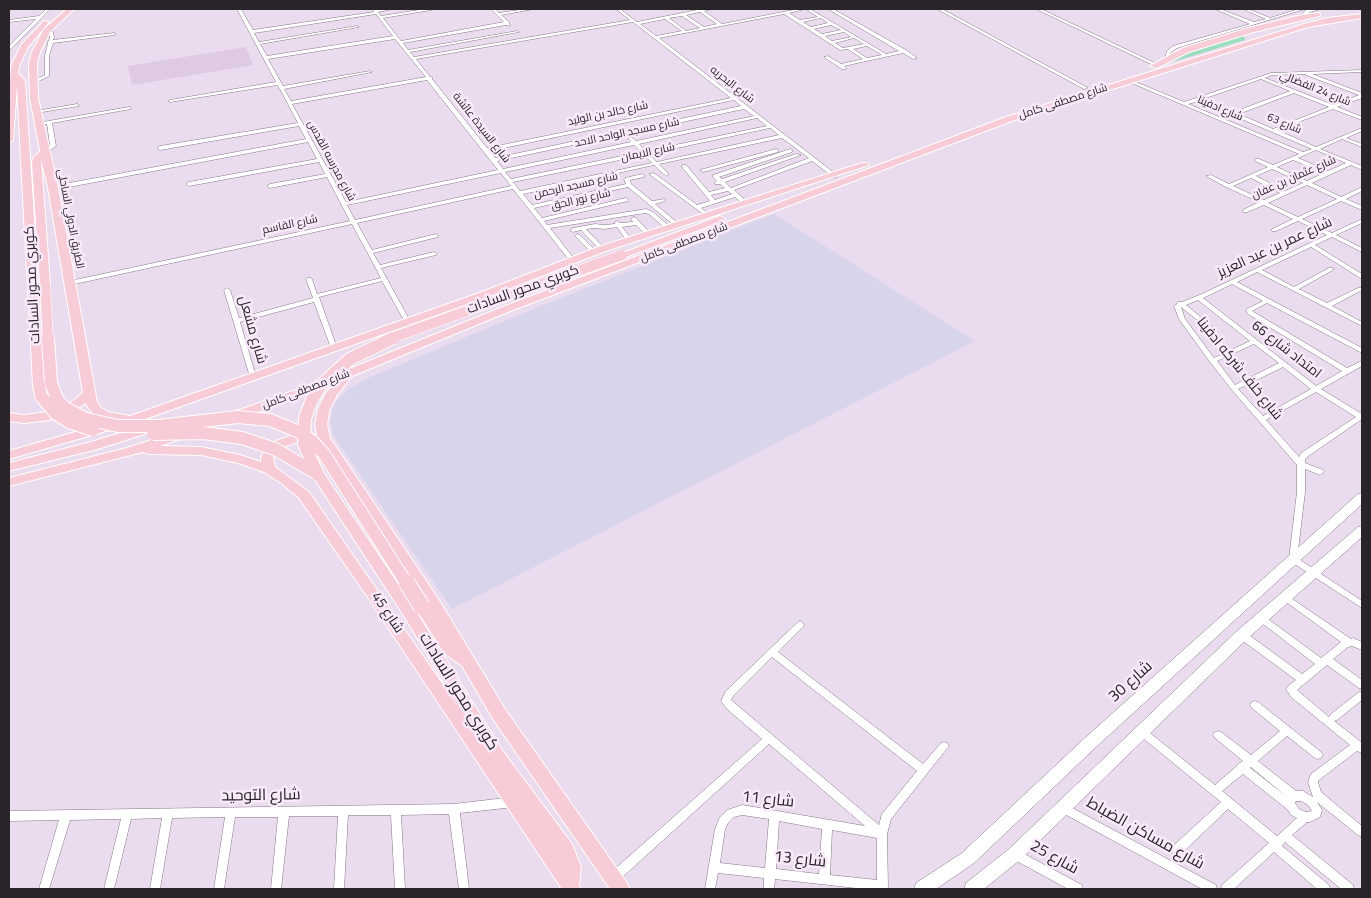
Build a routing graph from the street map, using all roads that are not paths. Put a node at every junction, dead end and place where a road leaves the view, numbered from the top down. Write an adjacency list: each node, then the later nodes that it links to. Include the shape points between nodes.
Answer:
1 (48, 9): 29 (street)
2 (61, 9): 78 (main road, via 30,39)
3 (71, 9): 44 (main road, الطريق الدولي الساحلى)
4 (239, 9): 46 (street, شارع مدرسه القدس)
5 (387, 9): 24 (street)
6 (431, 9): 24 (street)
7 (493, 9): 25 (street)
8 (532, 9): 25 (street)
9 (618, 9): 34 (street, شارع البحريه)
10 (710, 9): 21 (street)
11 (764, 9): 27 (street)
12 (804, 9): 22 (street)
13 (808, 9): 31 (street)
14 (830, 9): 32 (street)
15 (939, 9): 85 (street)
16 (1038, 9): 73 (street)
17 (1217, 9): 39 (street)
18 (1245, 9): 36 (street)
19 (1318, 9): 23 (street)
20 (1362, 9): 23 (main road, شارع مصطفى كامل)
21 (699, 10): 26 (street); 40 (street)
22 (787, 11): 27 (street); 35 (street)
23 (1304, 11): 36 (main road, شارع مصطفى كامل)
24 (377, 12): 46 (street); 56 (street, شارع السيدة عائشة)
25 (498, 14): 37 (street)
26 (682, 14): 30 (street); 42 (street)
27 (773, 15): 40 (street)
28 (1362, 16): 49 (main road, شارع مصطفى كامل, via 1319,22)
29 (39, 17): 33 (street); 62 (street)
30 (665, 17): 34 (street); 48 (street)
31 (822, 17): 35 (street); 38 (street)
32 (847, 18): 38 (street); 65 (street)
33 (9, 21)
34 (635, 22): 54 (street, شارع البحريه); 55 (street)
35 (799, 22): 43 (street)
36 (1267, 22): 39 (street); 49 (main road, via 1270,30); 51 (main road, شارع مصطفى كامل)
37 (508, 23): 47 (street); 56 (street)
38 (831, 23): 43 (street); 45 (street)
39 (1252, 23): 72 (street, via 1175,47 1169,51)
40 (721, 25): 42 (street)
41 (358, 27): 60 (street)
42 (704, 28): 48 (street)
43 (810, 29): 52 (street)
44 (47, 31): 57 (street, via 52,35); 83 (main road, الطريق الدولي الساحلى, via 36,52)
45 (844, 31): 52 (street); 53 (street)
46 (251, 32): 60 (street, شارع مدرسه القدس)
47 (516, 32): 55 (street); 64 (street)
48 (685, 32): 54 (street)
49 (1285, 33): 59 (main road, شارع مصطفى كامل)
50 (114, 34): 57 (street)
51 (1237, 34): 59 (main road, via 1252,36); 72 (main road, شارع مصطفى كامل, via 1186,50)
52 (821, 36): 58 (street)
53 (855, 37): 58 (street); 61 (street)
54 (655, 38): 88 (street, شارع البحريه)
55 (523, 39): 69 (street)
56 (399, 40): 64 (street, شارع السيدة عائشة); 68 (street)
57 (50, 42): 83 (street, via 47,76)
58 (832, 42): 63 (street, via 843,49)
59 (1255, 42): 82 (main road, شارع مصطفى كامل)
60 (258, 43): 68 (street, شارع مدرسه القدس)
61 (868, 45): 63 (street); 66 (street)
62 (9, 48)
63 (850, 49): 71 (street)
64 (408, 51): 69 (street, شارع السيدة عائشة)
65 (904, 51): 66 (street); 70 (street)
66 (885, 56): 71 (street)
67 (826, 57): 71 (street, via 842,67)
68 (265, 58): 84 (street, شارع مدرسه القدس)
69 (413, 58): 81 (street, شارع السيدة عائشة)
70 (916, 58)
71 (867, 60)
72 (1166, 60): 73 (main road, شارع مصطفى كامل)
73 (1157, 65): 85 (main road, شارع مصطفى كامل)
74 (370, 72): 84 (street)
75 (1303, 72): 76 (street); 80 (street); 87 (street)
76 (1350, 72): 77 (street); 79 (street)
77 (1362, 72)
78 (12, 73): 91 (main road); 212 (main road, كوبري محور السادات, via 21,81)
79 (1362, 76)
80 (1260, 77): 86 (street, شارع 24 الفضالي); 89 (street)
81 (430, 78): 92 (street); 119 (street, شارع السيدة عائشة)
82 (1130, 81): 94 (street, شارع ادفينا); 213 (main road, شارع مصطفى كامل, via 1009,119)
83 (33, 82): 98 (main road, الطريق الدولي الساحلى)
84 (279, 85): 90 (street); 92 (street, شارع مدرسه القدس)
85 (1086, 88): 144 (main road, شارع مصطفى كامل, via 1020,108)
86 (1294, 92): 96 (street, شارع 24 الفضالي); 99 (street)
87 (1362, 96): 96 (street)
88 (734, 99): 95 (street, شارع البحريه); 104 (street, شارع خالد بن الوليد)
89 (1199, 99): 94 (street); 99 (street, شارع 63)
90 (170, 101)
91 (10, 102): 101 (main road)
92 (289, 103): 105 (street, شارع مدرسه القدس)
93 (77, 104): 98 (street)
94 (1184, 104): 122 (street, شارع ادفينا)
95 (745, 107): 100 (street, شارع البحريه); 109 (street)
96 (1333, 107): 102 (street, شارع 24 الفضالي); 108 (street)
97 (129, 108): 103 (street)
98 (36, 112): 103 (main road, الطريق الدولي الساحلى)
99 (1234, 114): 108 (street, شارع 63)
100 (757, 116): 106 (street, شارع البحريه); 114 (street, شارع مسجد الواحد الاحد)
101 (10, 119): 112 (main road)
102 (1362, 119)
103 (44, 123): 120 (main road, الطريق الدولي الساحلى)
104 (616, 123): 109 (street); 119 (street, شارع خالد بن الوليد)
105 (300, 124): 113 (street, شارع مدرسه القدس); 116 (street)
106 (770, 127): 110 (street, شارع البحريه); 121 (street)
107 (1362, 129): 111 (street)
108 (1274, 130): 118 (street, شارع 63)
109 (625, 132): 114 (street); 126 (street)
110 (782, 136): 117 (street, شارع البحريه); 129 (street, شارع الايمان)
111 (1343, 138): 115 (street); 118 (street)
112 (9, 140)
113 (308, 140): 125 (street, شارع مدرسه القدس); 155 (street)
114 (634, 142): 121 (street); 136 (street, شارع مسجد الواحد الاحد)
115 (1362, 146)
116 (160, 148)
117 (790, 148): 123 (street); 127 (street, شارع البحريه); 131 (street); 143 (street, via 701,168 708,175)
118 (1317, 148): 122 (street); 130 (street, شارع 63)
119 (486, 150): 126 (street, شارع السيدة عائشة)
120 (44, 152): 155 (main road, الطريق الدولي الساحلى); 212 (main road, كوبري محور السادات, via 36,163)
121 (645, 153): 129 (street); 147 (street)
122 (1303, 154): 124 (street)
123 (798, 155): 127 (street); 134 (street)
124 (1293, 158): 133 (street); 137 (street)
125 (321, 160): 140 (street, شارع مدرسه القدس); 150 (street)
126 (494, 160): 136 (street, شارع السيدة عائشة)
127 (810, 160): 141 (street); 144 (street, شارع البحريه)
128 (1257, 160): 133 (street)
129 (655, 163): 139 (street); 159 (street, شارع الايمان)
130 (1351, 163): 135 (street, شارع 63); 137 (street, شارع عثمان بن عفان)
131 (752, 164): 134 (street); 143 (street)
132 (684, 166): 161 (street)
133 (1272, 167): 146 (street); 149 (street)
134 (759, 168): 141 (street); 148 (street)
135 (1362, 168)
136 (502, 171): 147 (street, شارع السيدة عائشة); 168 (street, شارع مسجد الواحد الاحد)
137 (1328, 173): 149 (street, شارع عثمان بن عفان)
138 (652, 174): 172 (street)
139 (666, 174)
140 (328, 175): 152 (street); 168 (street, شارع مدرسه القدس)
141 (770, 175): 157 (street)
142 (642, 176): 151 (street, شارع مسجد الرحمن, via 626,180)
143 (715, 176): 148 (street)
144 (835, 176): 158 (main road, شارع مصطفى كامل)
145 (1209, 176): 153 (street)
146 (1250, 176): 153 (street); 160 (street)
147 (510, 181): 154 (street, شارع السيدة عائشة)
148 (718, 182): 157 (street)
149 (1307, 183): 160 (street, شارع عثمان بن عفان); 163 (street)
150 (189, 184)
151 (627, 185): 169 (street); 171 (street, شارع مسجد الرحمن)
152 (270, 186)
153 (1228, 186): 167 (street)
154 (515, 187): 159 (street, شارع السيدة عائشة); 181 (street, شارع القاسم)
155 (53, 188): 211 (main road, الطريق الدولي الساحلى)
156 (1362, 189): 163 (street)
157 (729, 190): 161 (street); 162 (street)
158 (784, 192): 170 (main road, شارع مصطفى كامل); 252 (main road, كوبري محور السادات, bridge, via 763,204 385,341 350,359 320,386 305,418 304,444)
159 (520, 193): 171 (street, شارع السيدة عائشة)
160 (1285, 193): 167 (street, شارع عثمان بن عفان)
161 (707, 194): 166 (street)
162 (736, 196): 166 (street); 170 (street)
163 (1342, 198): 173 (street); 178 (street)
164 (626, 200): 179 (street, شارع نور الحق)
165 (663, 200): 169 (street)
166 (714, 202): 172 (street)
167 (1264, 203): 174 (street, شارع عثمان بن عفان); 178 (street)
168 (343, 204): 181 (street, شارع مدرسه القدس)
169 (653, 204): 175 (street); 185 (street)
170 (745, 204): 176 (main road, شارع مصطفى كامل)
171 (531, 207): 179 (street, شارع السيدة عائشة)
172 (697, 208): 176 (street)
173 (1362, 208)
174 (1245, 211)
175 (632, 212): 177 (street); 182 (street); 185 (street, via 650,212)
176 (707, 215): 185 (main road, شارع مصطفى كامل)
177 (614, 216): 183 (street); 184 (street)
178 (1297, 219): 189 (street); 191 (street)
179 (541, 220): 186 (street, شارع السيدة عائشة)
180 (1362, 221): 191 (street, شارع عمر بن عبد العزيز)
181 (353, 222): 199 (street, شارع مدرسه القدس); 211 (street, شارع القاسم)
182 (637, 223): 184 (street); 190 (street)
183 (588, 224): 184 (street); 186 (street); 187 (street)
184 (618, 226): 194 (street)
185 (672, 226): 190 (main road, شارع مصطفى كامل)
186 (546, 227): 201 (street, شارع السيدة عائشة)
187 (582, 228): 188 (street); 197 (street)
188 (574, 230)
189 (1274, 230)
190 (648, 234): 194 (main road, شارع مصطفى كامل)
191 (1331, 235): 195 (street, شارع عمر بن عبد العزيز); 198 (street)
192 (436, 236): 196 (street)
193 (578, 236): 197 (street)
194 (629, 240): 197 (main road, شارع مصطفى كامل)
195 (1311, 245): 204 (street, شارع عمر بن عبد العزيز); 207 (street)
196 (386, 248): 199 (street); 202 (street)
197 (598, 250): 201 (main road, شارع مصطفى كامل)
198 (1362, 250)
199 (369, 252): 203 (street, شارع مدرسه القدس)
200 (434, 254): 202 (street)
201 (572, 260): 206 (main road, شارع مصطفى كامل)
202 (394, 263): 203 (street)
203 (377, 267): 209 (street, شارع مدرسه القدس)
204 (1257, 270): 210 (street, شارع عمر بن عبد العزيز); 214 (street)
205 (1331, 270): 214 (street)
206 (543, 272): 213 (main road, via 538,280 543,286 553,289); 217 (main road, شارع مصطفى كامل)
207 (1362, 277)
208 (309, 279): 218 (street)
209 (384, 279): 218 (street); 224 (street, شارع مدرسه القدس)
210 (1232, 282): 219 (street, شارع عمر بن عبد العزيز); 220 (street)
211 (70, 283): 239 (main road, الطريق الدولي الساحلى)
212 (39, 286): 244 (main road, كوبري محور السادات, bridge, via 51,383 57,399 71,412 96,422 131,427); 252 (main road, كوبري محور السادات, bridge, via 39,391 49,408 61,418 109,432 203,433 242,438 275,449)
213 (565, 287): 223 (main road, شارع مصطفى كامل)
214 (1294, 289): 222 (street)
215 (1360, 289): 222 (street)
216 (227, 290): 225 (street, شارع مشعل)
217 (483, 295): 223 (main road, via 496,292 508,295 513,301); 224 (main road, شارع مصطفى كامل)
218 (315, 297): 225 (street); 229 (street)
219 (1198, 297): 221 (street, شارع خلف شركه ادفينا); 228 (street, امتداد شارع 66)
220 (1267, 300): 230 (street); 234 (street, via 1249,310 1250,313)
221 (1180, 303): 227 (street); 231 (street, شارع خلف شركه ادفينا, via 1177,307 1182,319)
222 (1326, 306): 226 (street)
223 (509, 308): 235 (main road, شارع مصطفى كامل)
224 (407, 321): 229 (main road, شارع مصطفى كامل)
225 (236, 322): 236 (street, شارع مشعل)
226 (1362, 324)
227 (1213, 330)
228 (1254, 341): 231 (street); 233 (street, امتداد شارع 66)
229 (334, 348): 236 (main road, شارع مصطفى كامل)
230 (1362, 351)
231 (1212, 361): 237 (street, شارع خلف شركه ادفينا)
232 (1362, 363): 234 (street)
233 (1283, 364): 237 (street); 238 (street, امتداد شارع 66)
234 (1348, 371): 238 (street)
235 (352, 372): 245 (main road, via 327,401 321,424); 246 (main road, شارع مصطفى كامل)
236 (253, 378): 243 (main road, شارع مصطفى كامل)
237 (1234, 388): 242 (street, شارع خلف شركه ادفينا)
238 (1316, 389): 240 (street, امتداد شارع 66); 242 (street)
239 (90, 394): 241 (main road, via 74,406 49,416); 243 (main road, الطريق الدولي الساحلى, via 91,403 97,411)
240 (1362, 416): 248 (street, via 1304,455)
241 (9, 417)
242 (1263, 419): 248 (street, شارع خلف شركه ادفينا)
243 (130, 420): 247 (main road, شارع مصطفى كامل)
244 (158, 426): 249 (main road, كوبري محور السادات, bridge); 260 (main road, كوبري محور السادات, bridge, via 249,417 280,423 305,436 328,460)
245 (324, 438): 250 (main road, via 295,438 280,444 267,457); 268 (main road)
246 (126, 452): 250 (main road, شارع 45, via 201,451); 253 (main road, شارع مصطفى كامل)
247 (9, 454)
248 (1301, 464): 251 (street); 256 (street)
249 (9, 467)
250 (269, 469): 285 (main road, شارع 45, via 304,494)
251 (1320, 472)
252 (318, 475): 260 (main road, كوبري محور السادات)
253 (9, 482)
254 (1362, 497): 256 (street, شارع 30)
255 (1362, 530): 257 (street)
256 (1293, 559): 257 (street); 323 (street, شارع 30, via 968,858)
257 (1314, 572): 258 (street); 259 (street)
258 (1285, 597): 261 (street); 264 (street)
259 (1362, 605)
260 (415, 609): 268 (main road, كوبري محور السادات, via 449,649); 312 (main road, كوبري محور السادات, via 496,754 566,850 572,867)
261 (1261, 618): 263 (street); 267 (street)
262 (800, 625): 266 (street)
263 (1242, 635): 269 (street); 275 (street)
264 (1347, 643): 265 (street); 267 (street)
265 (1362, 646)
266 (772, 652): 277 (street, via 729,694 726,701); 282 (street)
267 (1324, 661): 269 (street); 270 (street)
268 (469, 663): 310 (main road, via 499,714)
269 (1302, 679): 279 (street, via 1292,687 1292,691)
270 (1362, 685)
271 (1362, 695): 273 (street)
272 (1255, 705): 274 (street)
273 (1334, 717)
274 (1287, 731): 280 (street); 281 (street)
275 (1142, 732): 283 (street); 288 (street)
276 (1218, 735): 281 (street)
277 (768, 739): 302 (street); 310 (street)
278 (944, 746): 282 (street)
279 (1360, 747): 301 (street, via 1315,777 1313,782 1318,795)
280 (1318, 755)
281 (1246, 764): 283 (street); 284 (street); 287 (street)
282 (924, 771): 302 (street, via 886,817)
283 (1215, 792): 286 (street)
284 (1294, 796): 287 (street, via 1290,800); 299 (street, via 1303,796 1315,806 1316,814)
285 (514, 802): 290 (street, شارع التوحيد); 312 (main road, شارع 45)
286 (1228, 802): 303 (street); 304 (street)
287 (1292, 807): 299 (street)
288 (1063, 808): 305 (street); 326 (street, شارع مساكن الضباط)
289 (396, 809): 290 (street, شارع التوحيد); 291 (street, شارع التوحيد); 319 (street)
290 (454, 809): 320 (street)
291 (343, 810): 292 (street, شارع التوحيد); 318 (street)
292 (284, 811): 293 (street, شارع التوحيد); 317 (street)
293 (231, 812): 294 (street, شارع التوحيد); 316 (street)
294 (168, 813): 296 (street, شارع التوحيد); 315 (street)
295 (66, 814): 296 (street, شارع التوحيد); 297 (street, شارع التوحيد); 313 (street)
296 (127, 814): 314 (street)
297 (9, 816)
298 (774, 816): 300 (street, شارع 11); 306 (street, شارع 11, via 742,810 731,813 720,829); 307 (street)
299 (1305, 817): 303 (street)
300 (827, 825): 302 (street, شارع 11); 308 (street)
301 (1362, 832)
302 (882, 834): 311 (street)
303 (1279, 842): 309 (street); 327 (street); 328 (street)
304 (1177, 850)
305 (1014, 854): 324 (street); 325 (street, شارع 25)
306 (714, 867): 307 (street, شارع 13); 321 (street, شارع 11)
307 (770, 873): 308 (street, شارع 13); 322 (street)
308 (824, 879): 311 (street, شارع 13)
309 (1337, 879): 328 (street); 329 (street)
310 (617, 884)
311 (883, 887)
312 (571, 888)
313 (44, 889)
314 (109, 889)
315 (155, 889)
316 (219, 889)
317 (276, 889)
318 (339, 889)
319 (400, 889)
320 (464, 889)
321 (710, 889)
322 (769, 889)
323 (922, 889)
324 (972, 889)
325 (1078, 889)
326 (1212, 889)
327 (1226, 889)
328 (1326, 889)
329 (1350, 889)

